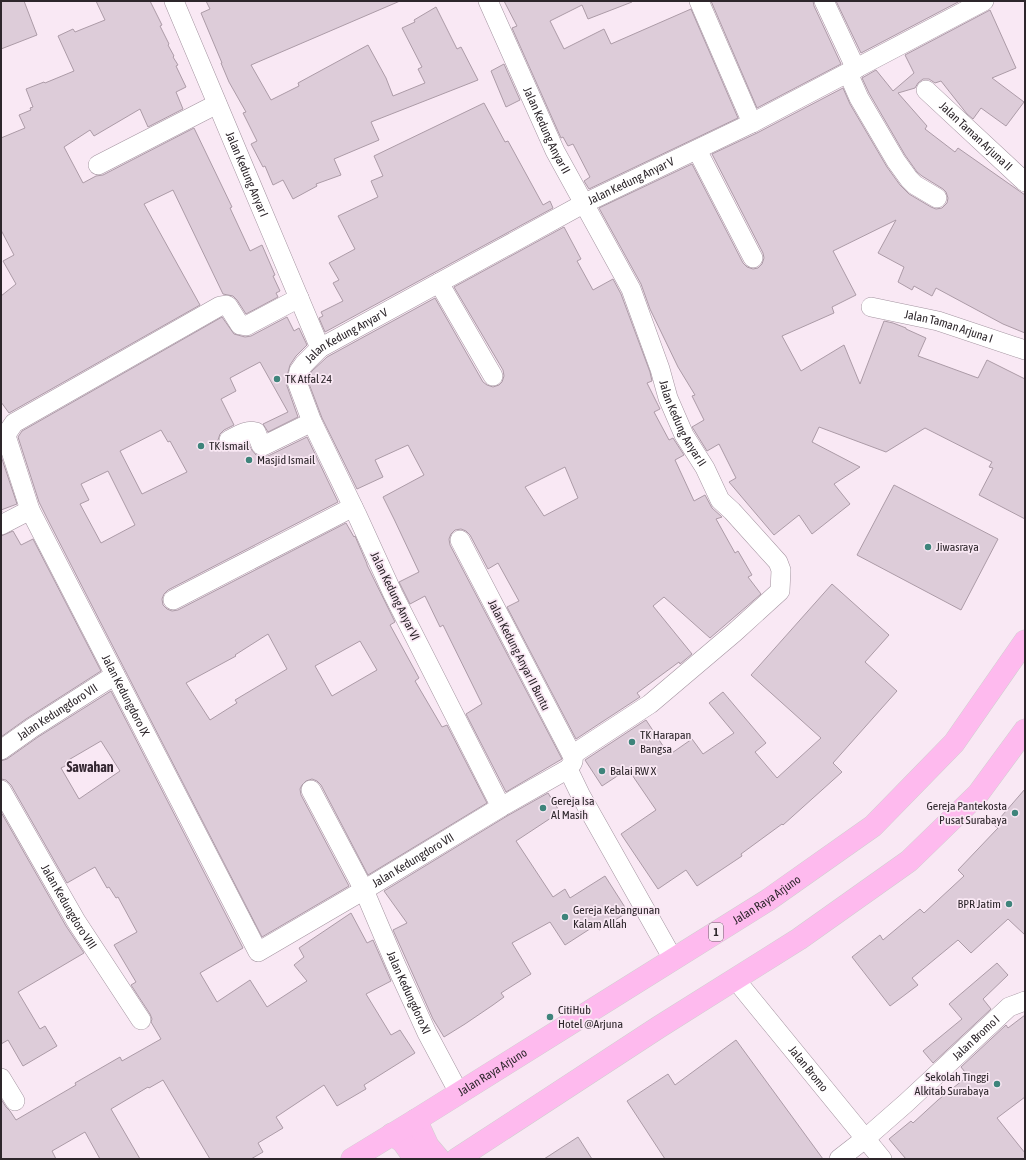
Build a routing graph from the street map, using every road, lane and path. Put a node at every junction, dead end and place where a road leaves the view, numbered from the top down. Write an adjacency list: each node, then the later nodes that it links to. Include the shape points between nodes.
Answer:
1 (174, 1): 8 (street, Jalan Kedung Anyar I)
2 (488, 1): 14 (street, Jalan Kedung Anyar II, via 554,151)
3 (699, 1): 9 (street)
4 (824, 1): 6 (street)
5 (984, 1): 6 (street, Jalan Kedung Anyar V)
6 (852, 71): 9 (street, Jalan Kedung Anyar V); 13 (street, via 859,98 896,161 915,185)
7 (926, 90): 12 (street, Jalan Taman Arjuna II)
8 (218, 104): 11 (street); 17 (street, Jalan Kedung Anyar I)
9 (752, 123): 10 (street, Jalan Kedung Anyar V)
10 (697, 150): 14 (street, Jalan Kedung Anyar V); 15 (street)
11 (98, 165)
12 (1025, 182)
13 (938, 198)
14 (584, 204): 16 (street, Jalan Kedung Anyar V); 34 (street, Jalan Kedung Anyar II, via 631,289 668,398 684,435 705,468 720,500 778,562 781,570 780,591 735,632 650,704)
15 (753, 258)
16 (439, 283): 19 (street, Jalan Kedung Anyar V); 21 (street)
17 (299, 298): 19 (street, Jalan Kedung Anyar I); 26 (street, Jalan Kedungdoro IX, via 246,326 240,325 228,306 220,306 14,423 7,433 7,439)
18 (871, 307): 20 (street, Jalan Taman Arjuna I, via 938,321)
19 (320, 348): 22 (street, Jalan Kedung Anyar V, via 299,371)
20 (1025, 350)
21 (492, 376)
22 (298, 382): 23 (street, Jalan Kedung Anyar VI)
23 (312, 422): 24 (street, via 263,446 253,431); 25 (street, Jalan Kedung Anyar VI)
24 (229, 440)
25 (353, 507): 29 (street); 37 (street, Jalan Kedung Anyar VI, via 393,594)
26 (30, 510): 27 (street); 31 (street, Jalan Kedungdoro IX)
27 (1, 525)
28 (460, 540): 34 (street, Jalan Kedung Anyar II Buntu)
29 (173, 600)
30 (1025, 641): 40 (highway, Jalan Raya Arjuno / 1, via 954,743 873,826 768,900)
31 (115, 675): 33 (street, Jalan Kedungdoro VII); 39 (street, Jalan Kedungdoro IX)
32 (1025, 730): 41 (highway, via 978,794 909,861 799,939)
33 (1, 750)
34 (570, 762): 37 (street, Jalan Kedungdoro VII); 40 (street, via 581,796)
35 (1, 790): 43 (street, Jalan Kedungdoro VIII, via 76,921)
36 (311, 790): 38 (street, Jalan Kedungdoro XI)
37 (501, 807): 38 (street, Jalan Kedungdoro VII)
38 (364, 890): 39 (street, Jalan Kedungdoro VII); 45 (street, Jalan Kedungdoro XI, via 427,1033)
39 (258, 952)
40 (674, 959): 45 (highway, Jalan Raya Arjuno / 1)
41 (735, 979): 49 (street, Jalan Bromo); 53 (highway)
42 (1025, 1001): 49 (street, Jalan Bromo I, via 1009,1007)
43 (141, 1020)
44 (1, 1078): 46 (street)
45 (459, 1093): 47 (highway, Jalan Raya Arjuno / 1)
46 (15, 1101)
47 (416, 1120): 48 (highway, Jalan Raya Arjuno / 1); 52 (highway, via 428,1146)
48 (392, 1134): 50 (highway, Jalan Raya Arjuno / 1); 51 (highway, via 403,1142)
49 (866, 1138): 54 (street, Jalan Bromo I); 55 (street, Jalan Bromo)
50 (352, 1159)
51 (415, 1159)
52 (439, 1159)
53 (457, 1159)
54 (840, 1159)
55 (882, 1159)

